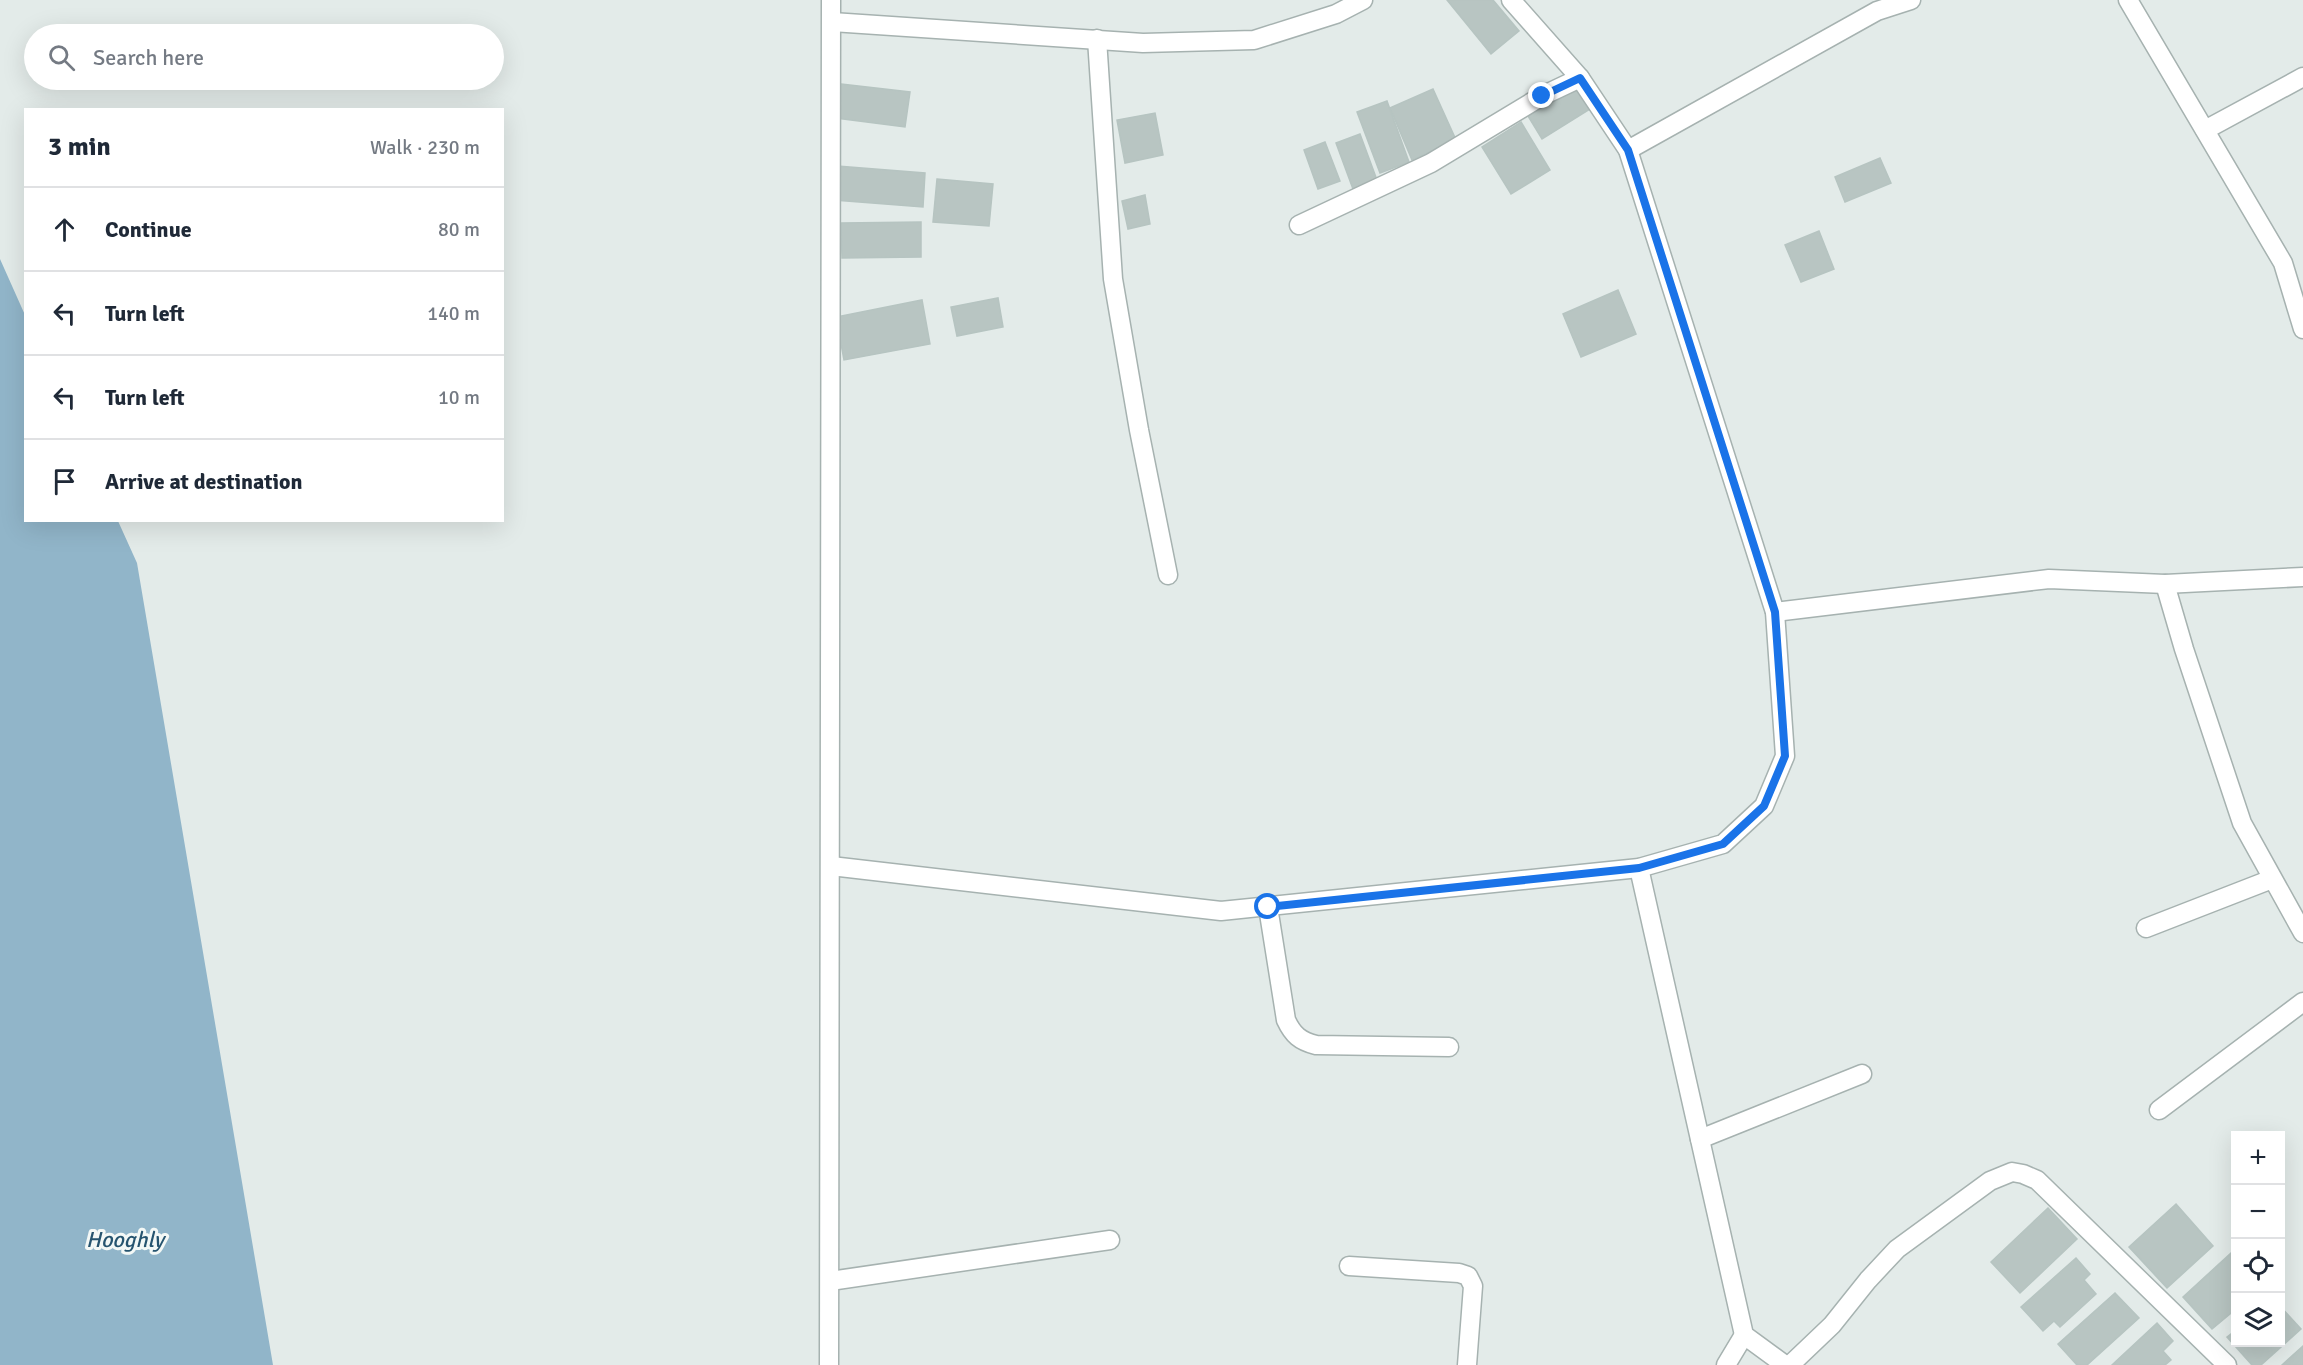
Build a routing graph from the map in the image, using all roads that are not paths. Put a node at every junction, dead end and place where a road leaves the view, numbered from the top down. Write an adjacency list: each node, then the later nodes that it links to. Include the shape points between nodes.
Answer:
1 (831, 0): 6 (street)
2 (1363, 0): 7 (street, via 1335,14 1254,40 1143,43)
3 (1510, 0): 9 (street)
4 (1911, 0): 11 (street, via 1877,11)
5 (2128, 0): 10 (street)
6 (832, 22): 7 (street); 18 (street)
7 (1096, 39): 14 (street, via 1113,279)
8 (2303, 77): 10 (street)
9 (1580, 78): 11 (street); 12 (street, via 1542,96 1431,163)
10 (2205, 130): 13 (street, via 2283,263)
11 (1628, 150): 17 (street)
12 (1299, 225)
13 (2301, 316)
14 (1168, 575)
15 (2303, 577): 16 (street)
16 (2165, 584): 17 (street, via 2049,579); 20 (street, via 2242,823)
17 (1775, 612): 19 (street, via 1785,756 1764,806 1723,844)
18 (831, 866): 21 (street, via 1221,911); 31 (street)
19 (1639, 868): 21 (street); 28 (street)
20 (2271, 879): 22 (street); 23 (street)
21 (1268, 907): 25 (street, via 1286,1020 1302,1042)
22 (2146, 928)
23 (2303, 933)
24 (2303, 1002): 27 (street)
25 (1449, 1047)
26 (1862, 1074): 28 (street)
27 (2159, 1110)
28 (1700, 1139): 32 (street)
29 (1110, 1240): 31 (street)
30 (1349, 1266): 34 (street, via 1468,1276 1473,1286)
31 (830, 1281): 33 (street)
32 (1744, 1335): 35 (street); 36 (street)
33 (829, 1365)
34 (1467, 1365)
35 (1726, 1365)
36 (1788, 1365): 37 (street, via 1832,1325 1897,1248 1990,1181 2012,1172 2037,1180)
37 (2227, 1365)

